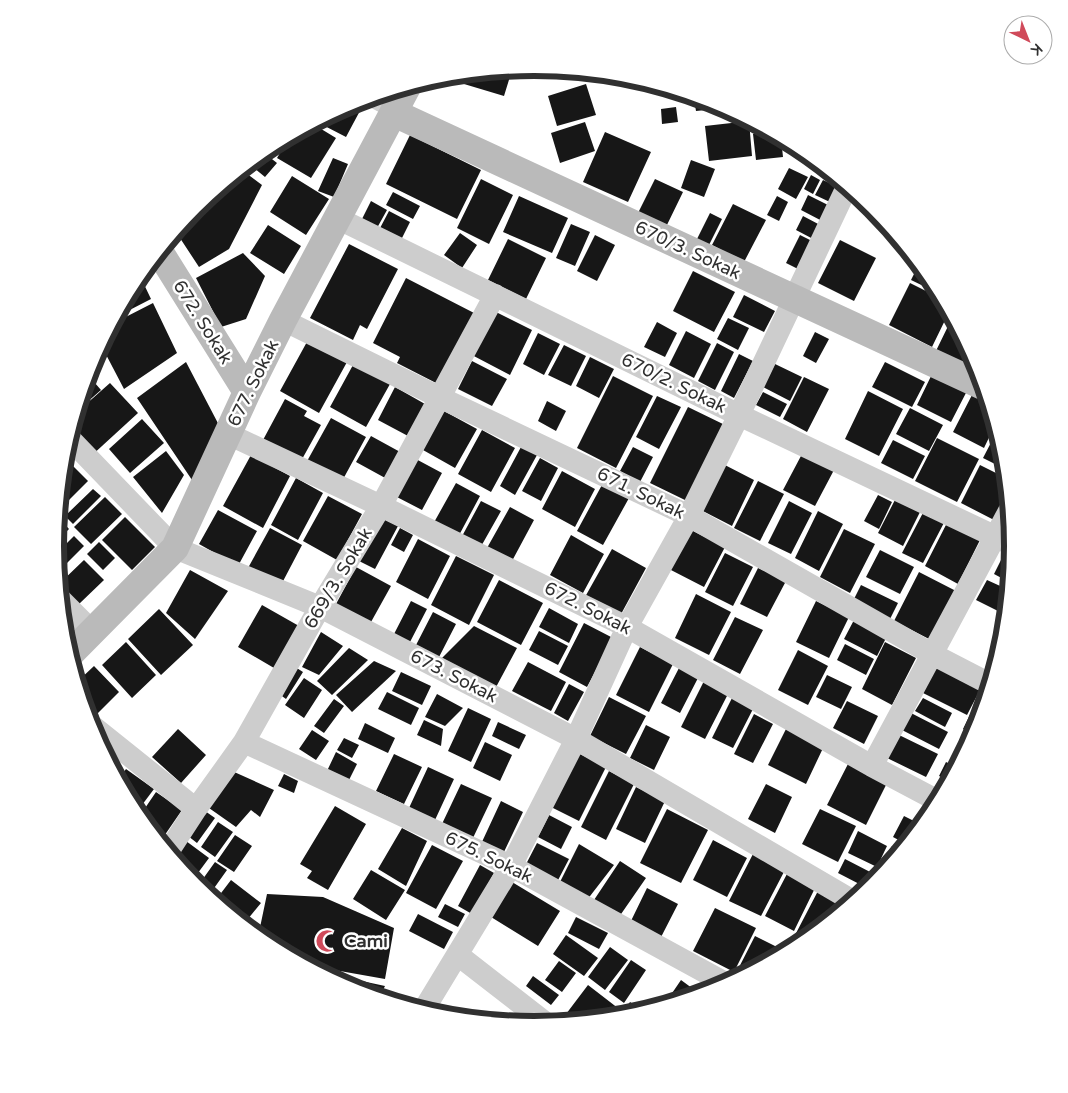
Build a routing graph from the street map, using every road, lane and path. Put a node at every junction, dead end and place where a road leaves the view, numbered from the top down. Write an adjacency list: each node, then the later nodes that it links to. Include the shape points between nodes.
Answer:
1 (403, 95): 3 (street, 677. Sokak)
2 (376, 104): 3 (lane)
3 (394, 113): 5 (street, 677. Sokak); 8 (street, 670/3. Sokak)
4 (844, 193): 8 (street)
5 (337, 218): 7 (street, 670/2. Sokak); 9 (street, 677. Sokak)
6 (163, 257): 11 (street, 672. Sokak)
7 (495, 295): 12 (street, 669/3. Sokak); 13 (street, 670/2. Sokak)
8 (794, 299): 10 (street, 670/3. Sokak); 13 (street)
9 (283, 320): 11 (street, 677. Sokak); 12 (street, 671. Sokak)
10 (974, 381)
11 (247, 392): 14 (street, 677. Sokak)
12 (439, 397): 16 (street, 669/3. Sokak); 17 (street, 671. Sokak)
13 (739, 415): 17 (street); 18 (street, 670/2. Sokak)
14 (228, 434): 16 (street, 672. Sokak); 19 (street, 677. Sokak)
15 (75, 445): 19 (street, 673. Sokak)
16 (381, 506): 21 (street, 669/3. Sokak); 22 (street, 672. Sokak)
17 (689, 516): 22 (street); 25 (street, 671. Sokak)
18 (1004, 540): 25 (street)
19 (175, 548): 21 (street, 673. Sokak); 23 (street, 677. Sokak)
20 (68, 607): 23 (street)
21 (320, 607): 28 (street, 673. Sokak); 29 (street, 669/3. Sokak)
22 (627, 627): 28 (street); 30 (street, 672. Sokak)
23 (93, 632): 24 (street, 677. Sokak)
24 (76, 649)
25 (932, 654): 26 (street, 671. Sokak); 30 (street)
26 (984, 681)
27 (104, 735): 32 (street)
28 (576, 739): 34 (street); 35 (street, 673. Sokak)
29 (244, 742): 32 (street, 669/3. Sokak); 34 (street, 675. Sokak)
30 (872, 766): 31 (street, 672. Sokak)
31 (931, 798)
32 (196, 809): 33 (street, 669/3. Sokak)
33 (172, 846)
34 (511, 866): 36 (street); 37 (street, 675. Sokak)
35 (847, 897)
36 (458, 955): 38 (street); 39 (street)
37 (718, 979)
38 (427, 1005)
39 (539, 1017)

